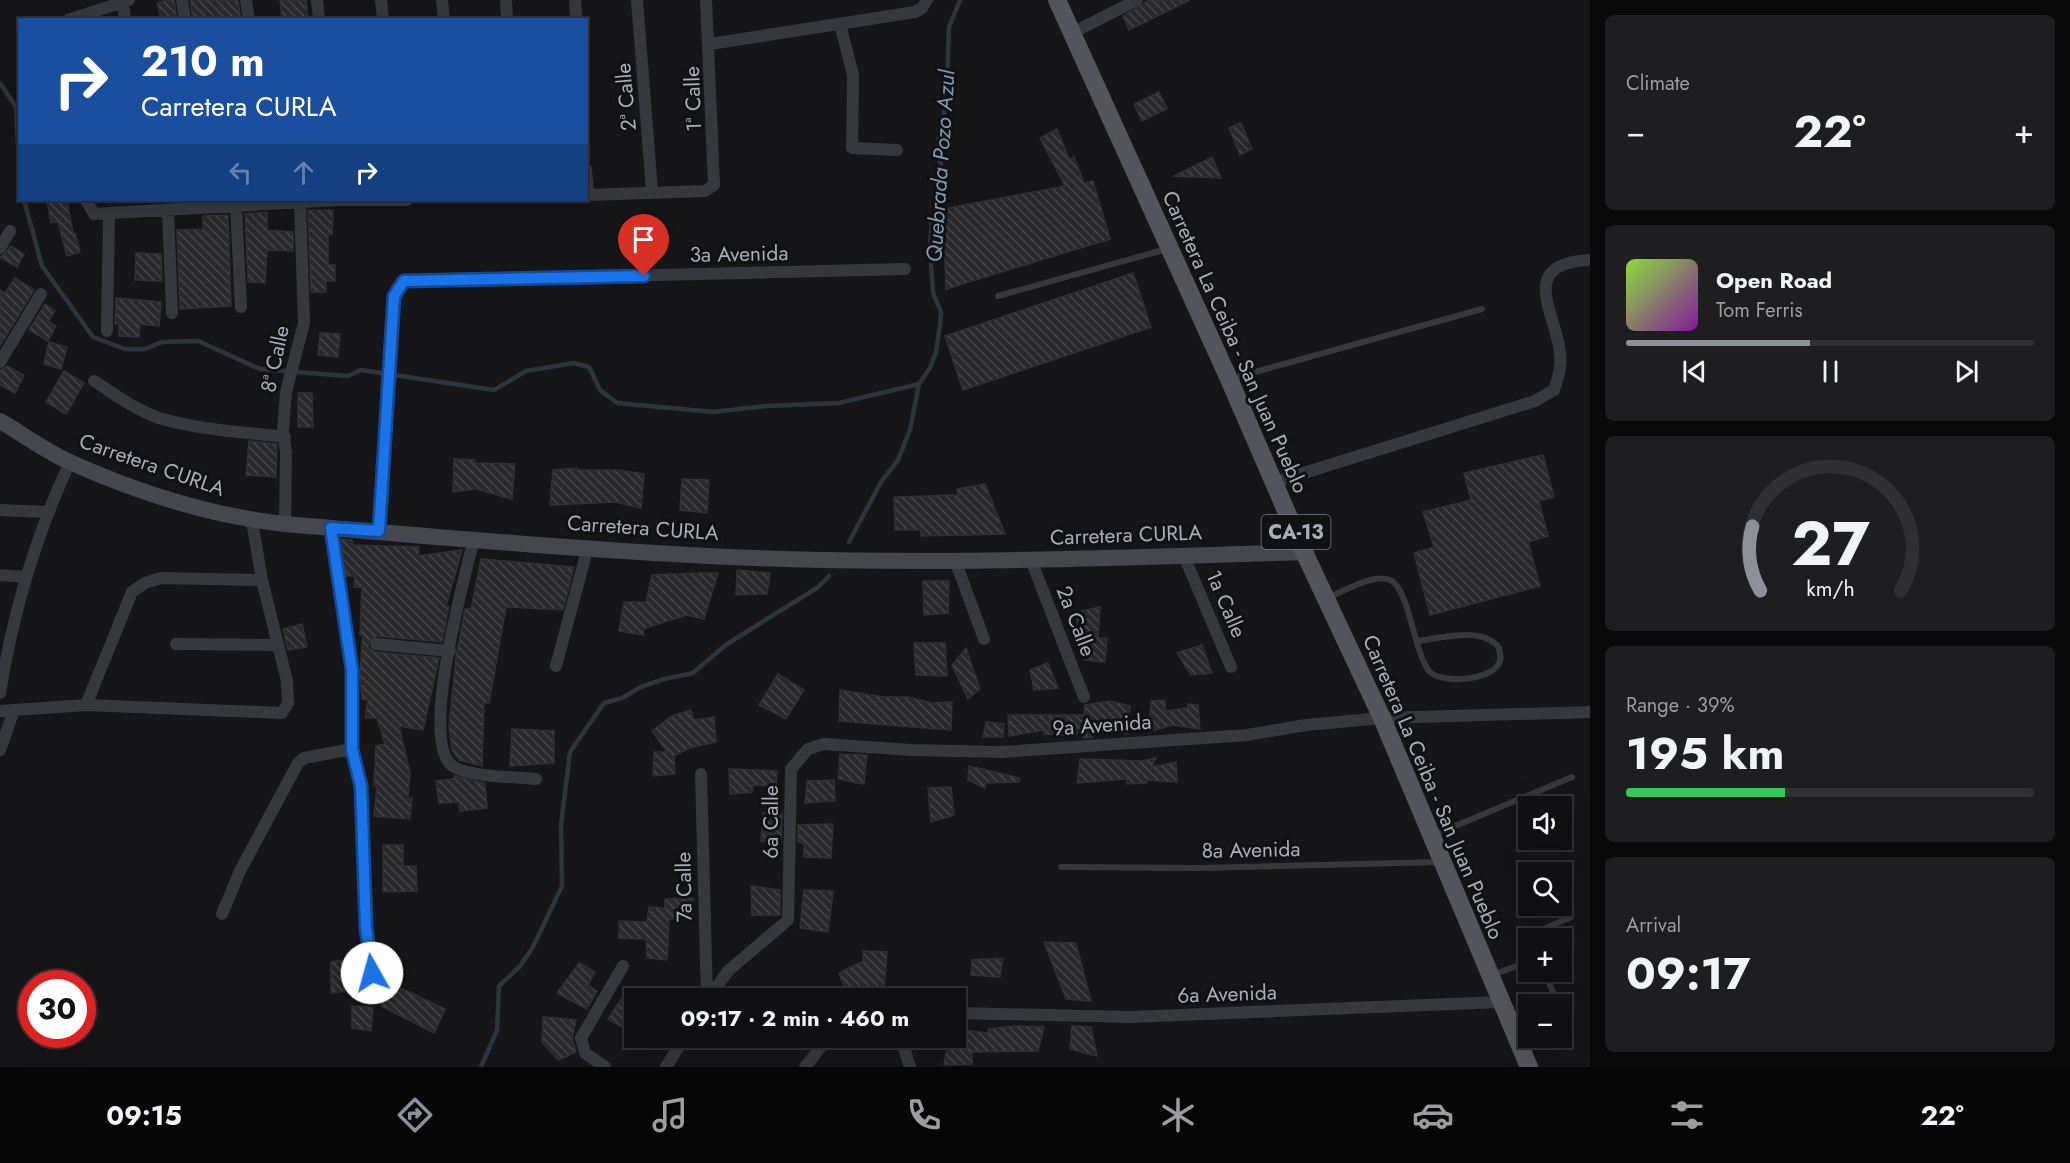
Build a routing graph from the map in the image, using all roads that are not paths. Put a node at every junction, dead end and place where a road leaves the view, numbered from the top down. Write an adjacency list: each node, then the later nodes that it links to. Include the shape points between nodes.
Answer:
1 (182, 0): 16 (street)
2 (246, 0): 17 (street)
3 (317, 0): 18 (street)
4 (381, 0): 19 (street)
5 (442, 0): 20 (street)
6 (506, 0): 21 (street)
7 (574, 0): 22 (street)
8 (637, 0): 27 (street, 2ª Calle)
9 (706, 0): 25 (street, 1ª Calle)
10 (927, 0): 23 (street, via 915,12)
11 (1057, 0): 24 (main road, Carretera La Ceiba - San Juan Pueblo / CA-13)
12 (1137, 0): 24 (street)
13 (126, 1): 14 (street); 15 (street)
14 (74, 18)
15 (125, 18)
16 (185, 18)
17 (249, 18)
18 (319, 18)
19 (383, 18)
20 (444, 18)
21 (507, 18)
22 (576, 18)
23 (840, 24): 25 (street); 26 (street, via 853,75 852,148)
24 (1072, 33): 40 (main road, Carretera La Ceiba - San Juan Pueblo / CA-13)
25 (710, 44): 27 (street, 1ª Calle, via 714,185 705,191)
26 (897, 150)
27 (652, 191): 28 (street)
28 (588, 194)
29 (87, 201): 37 (street, via 94,214)
30 (319, 201): 32 (street)
31 (277, 202): 32 (street); 35 (street)
32 (300, 202): 53 (street, 8ª Calle, via 304,323 289,379)
33 (210, 203): 35 (street); 36 (street)
34 (148, 205): 36 (street); 37 (street)
35 (236, 206): 45 (street)
36 (168, 210): 47 (street)
37 (109, 213): 48 (street)
38 (10, 231): 39 (street)
39 (0, 248)
40 (1168, 248): 44 (lane); 50 (main road, Carretera La Ceiba - San Juan Pueblo / CA-13)
41 (1590, 260): 55 (street, via 1558,265 1546,278 1545,296 1561,366 1554,390 1535,401)
42 (905, 269): 61 (street, 3a Avenida, via 404,281 394,296)
43 (41, 294): 49 (street)
44 (998, 296)
45 (241, 307)
46 (1482, 309): 50 (lane)
47 (172, 313)
48 (107, 331)
49 (0, 362)
50 (1229, 379): 55 (main road, Carretera La Ceiba - San Juan Pueblo / CA-13)
51 (94, 381): 53 (street, via 159,418)
52 (0, 421): 54 (main road, Carretera CURLA)
53 (285, 437): 59 (street, 8ª Calle)
54 (70, 462): 57 (street); 58 (main road, Carretera CURLA, via 184,504)
55 (1275, 482): 64 (main road, Carretera La Ceiba - San Juan Pueblo / CA-13)
56 (0, 510): 57 (street)
57 (47, 512): 69 (street)
58 (252, 520): 59 (main road, Carretera CURLA); 70 (street)
59 (285, 524): 60 (main road, Carretera CURLA)
60 (331, 528): 61 (main road, Carretera CURLA); 88 (street, via 352,670)
61 (379, 531): 62 (main road, Carretera CURLA)
62 (474, 538): 63 (main road, Carretera CURLA); 77 (street)
63 (588, 547): 66 (main road, Carretera CURLA, via 674,554); 78 (street)
64 (1304, 552): 65 (main road, Carretera CURLA); 71 (main road, Carretera La Ceiba - San Juan Pueblo / CA-13)
65 (1184, 556): 67 (main road, Carretera CURLA); 79 (street, 1a Calle)
66 (955, 560): 67 (main road, Carretera CURLA); 72 (street)
67 (1031, 560): 81 (street, 2a Calle)
68 (0, 575): 69 (street)
69 (26, 577): 80 (street, via 8,639)
70 (262, 580): 76 (street); 82 (street, via 161,579 132,592)
71 (1326, 598): 73 (lane, via 1361,584 1392,581 1398,587); 86 (main road, Carretera La Ceiba - San Juan Pueblo / CA-13)
72 (984, 639)
73 (1418, 640): 73 (lane, via 1430,671 1440,678 1485,674 1497,668 1501,659 1499,648 1488,638 1473,635)
74 (176, 644): 76 (street)
75 (376, 644): 77 (street)
76 (278, 645): 82 (street, via 287,681 288,703 282,713)
77 (450, 651): 92 (street, via 443,678 439,729 445,758 465,771)
78 (556, 666)
79 (1231, 667)
80 (0, 693)
81 (1084, 697)
82 (86, 705): 83 (street)
83 (14, 710): 84 (street); 89 (street)
84 (0, 711)
85 (1590, 712): 86 (street, 9a Avenida)
86 (1382, 718): 87 (street, 9a Avenida, via 1247,735 1002,752); 93 (main road, Carretera La Ceiba - San Juan Pueblo / CA-13)
87 (825, 744): 104 (street, 6a Calle, via 808,749 791,769 788,920 728,972)
88 (352, 749): 96 (street, via 298,762 240,871); 102 (street, via 361,786 366,928)
89 (0, 750)
90 (701, 774): 103 (street, 7a Calle)
91 (1572, 777): 93 (lane)
92 (536, 779)
93 (1431, 836): 94 (main road, Carretera La Ceiba - San Juan Pueblo / CA-13)
94 (1442, 862): 95 (lane, 8a Avenida); 101 (main road, Carretera La Ceiba - San Juan Pueblo / CA-13)
95 (1061, 867)
96 (222, 914)
97 (1571, 917): 98 (lane)
98 (1546, 928)
99 (623, 966): 112 (street, via 581,1038 585,1053)
100 (1518, 966): 101 (lane)
101 (1490, 976): 105 (main road, Carretera La Ceiba - San Juan Pueblo / CA-13)
102 (374, 987)
103 (707, 988)
104 (716, 988)
105 (1501, 1002): 106 (street, 6a Avenida, via 1131,1017); 107 (main road, Carretera La Ceiba - San Juan Pueblo / CA-13)
106 (966, 1012)
107 (1518, 1027)
108 (678, 1048): 113 (street)
109 (820, 1048): 114 (street)
110 (904, 1048): 115 (street)
111 (1528, 1048): 116 (main road, Carretera La Ceiba - San Juan Pueblo / CA-13)
112 (605, 1067)
113 (666, 1067)
114 (805, 1067)
115 (910, 1067)
116 (1529, 1067)

